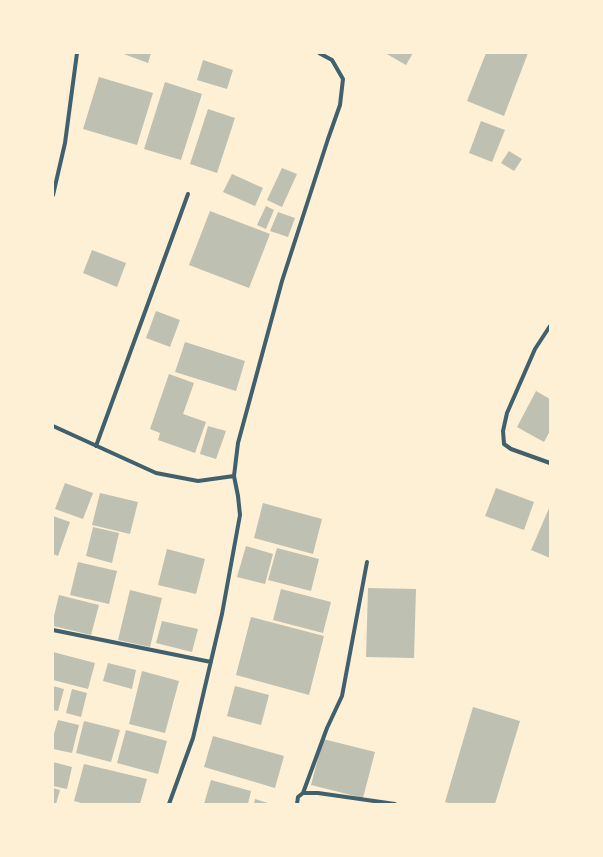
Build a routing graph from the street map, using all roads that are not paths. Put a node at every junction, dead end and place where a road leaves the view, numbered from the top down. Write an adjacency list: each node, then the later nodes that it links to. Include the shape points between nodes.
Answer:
1 (77, 53): 3 (street, via 65,143)
2 (319, 53): 10 (street, via 332,60 343,79 340,105 282,281 238,443)
3 (54, 189): 5 (street)
4 (188, 194): 8 (street)
5 (53, 195)
6 (550, 326): 9 (street, via 535,349 507,413 503,431 504,444 511,449)
7 (53, 426): 8 (street)
8 (96, 446): 10 (street, via 156,473 198,481)
9 (550, 463)
10 (234, 476): 13 (street, via 240,515)
11 (367, 562): 14 (street, via 342,696)
12 (53, 630): 13 (street)
13 (211, 662): 15 (street, via 193,738)
14 (303, 793): 16 (street, via 298,797); 17 (street)
15 (170, 804)
16 (297, 804)
17 (395, 804)

